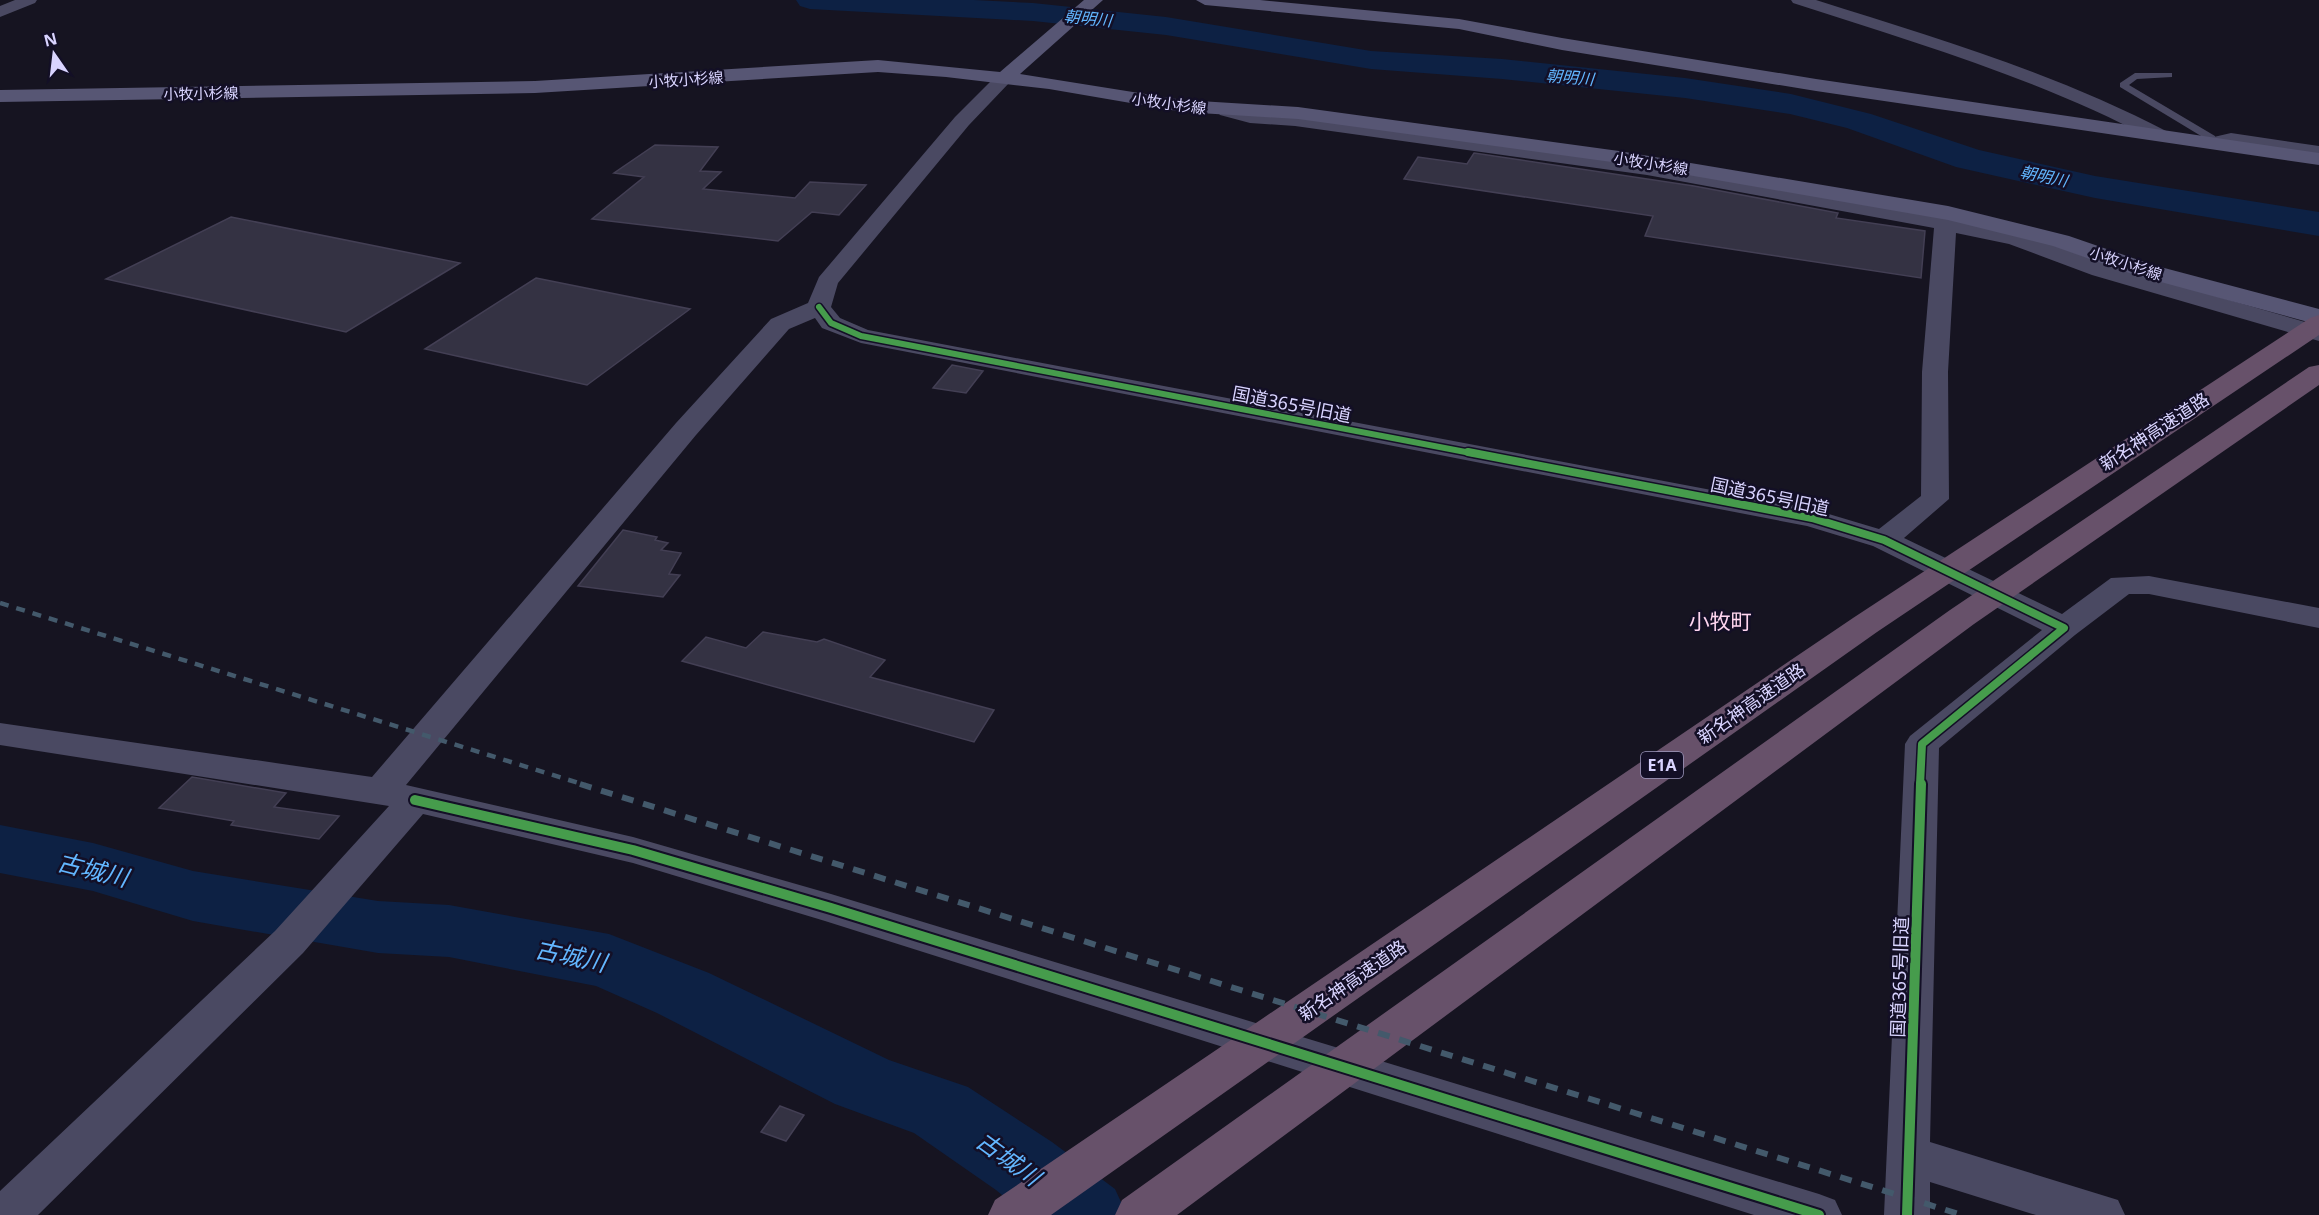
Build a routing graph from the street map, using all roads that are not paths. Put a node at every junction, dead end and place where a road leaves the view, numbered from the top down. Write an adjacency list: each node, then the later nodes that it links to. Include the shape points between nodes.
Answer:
1 (29, 0): 5 (street)
2 (1094, 0): 7 (main road)
3 (1205, 0): 10 (main road, via 1459,24 1597,50)
4 (1799, 0): 10 (street, via 1989,60 2112,110)
5 (0, 12)
6 (2169, 75): 11 (lane, via 2135,76 2123,85 2211,138)
7 (1007, 76): 8 (main road, 小牧小杉線, via 878,66 535,87); 9 (main road, 小牧小杉線); 15 (street, via 962,121 827,282)
8 (0, 96)
9 (1227, 111): 14 (street, via 1647,169); 16 (main road, 小牧小杉線, via 1298,113 1596,154 1948,213 2061,241 2144,270)
10 (2161, 136): 11 (main road)
11 (2212, 143): 12 (street, via 2231,139); 13 (main road)
12 (2319, 152)
13 (2319, 159)
14 (1945, 224): 18 (street, via 2015,239 2100,270); 20 (street, via 1935,372 1935,499)
15 (819, 307): 20 (street, 国道365号旧道, via 831,323 861,336 1812,518); 24 (street, via 780,324 686,429)
16 (2319, 317)
17 (2319, 323): 27 (highway, 新名神高速道路 / E1A, via 1865,625)
18 (2319, 334)
19 (2319, 373): 28 (highway, via 1962,617)
20 (1884, 540): 22 (street, 国道365号旧道)
21 (2319, 618): 22 (street, via 2149,585 2122,585)
22 (2064, 628): 25 (street, 国道365号旧道, via 1922,744)
23 (0, 734): 24 (street)
24 (398, 796): 26 (street, via 339,885 289,942); 29 (street, via 633,850 831,908)
25 (1907, 1155): 30 (street, 国道365号旧道); 31 (street)
26 (7, 1215)
27 (1012, 1215)
28 (1139, 1215)
29 (1819, 1215)
30 (1907, 1215)
31 (2102, 1215)

